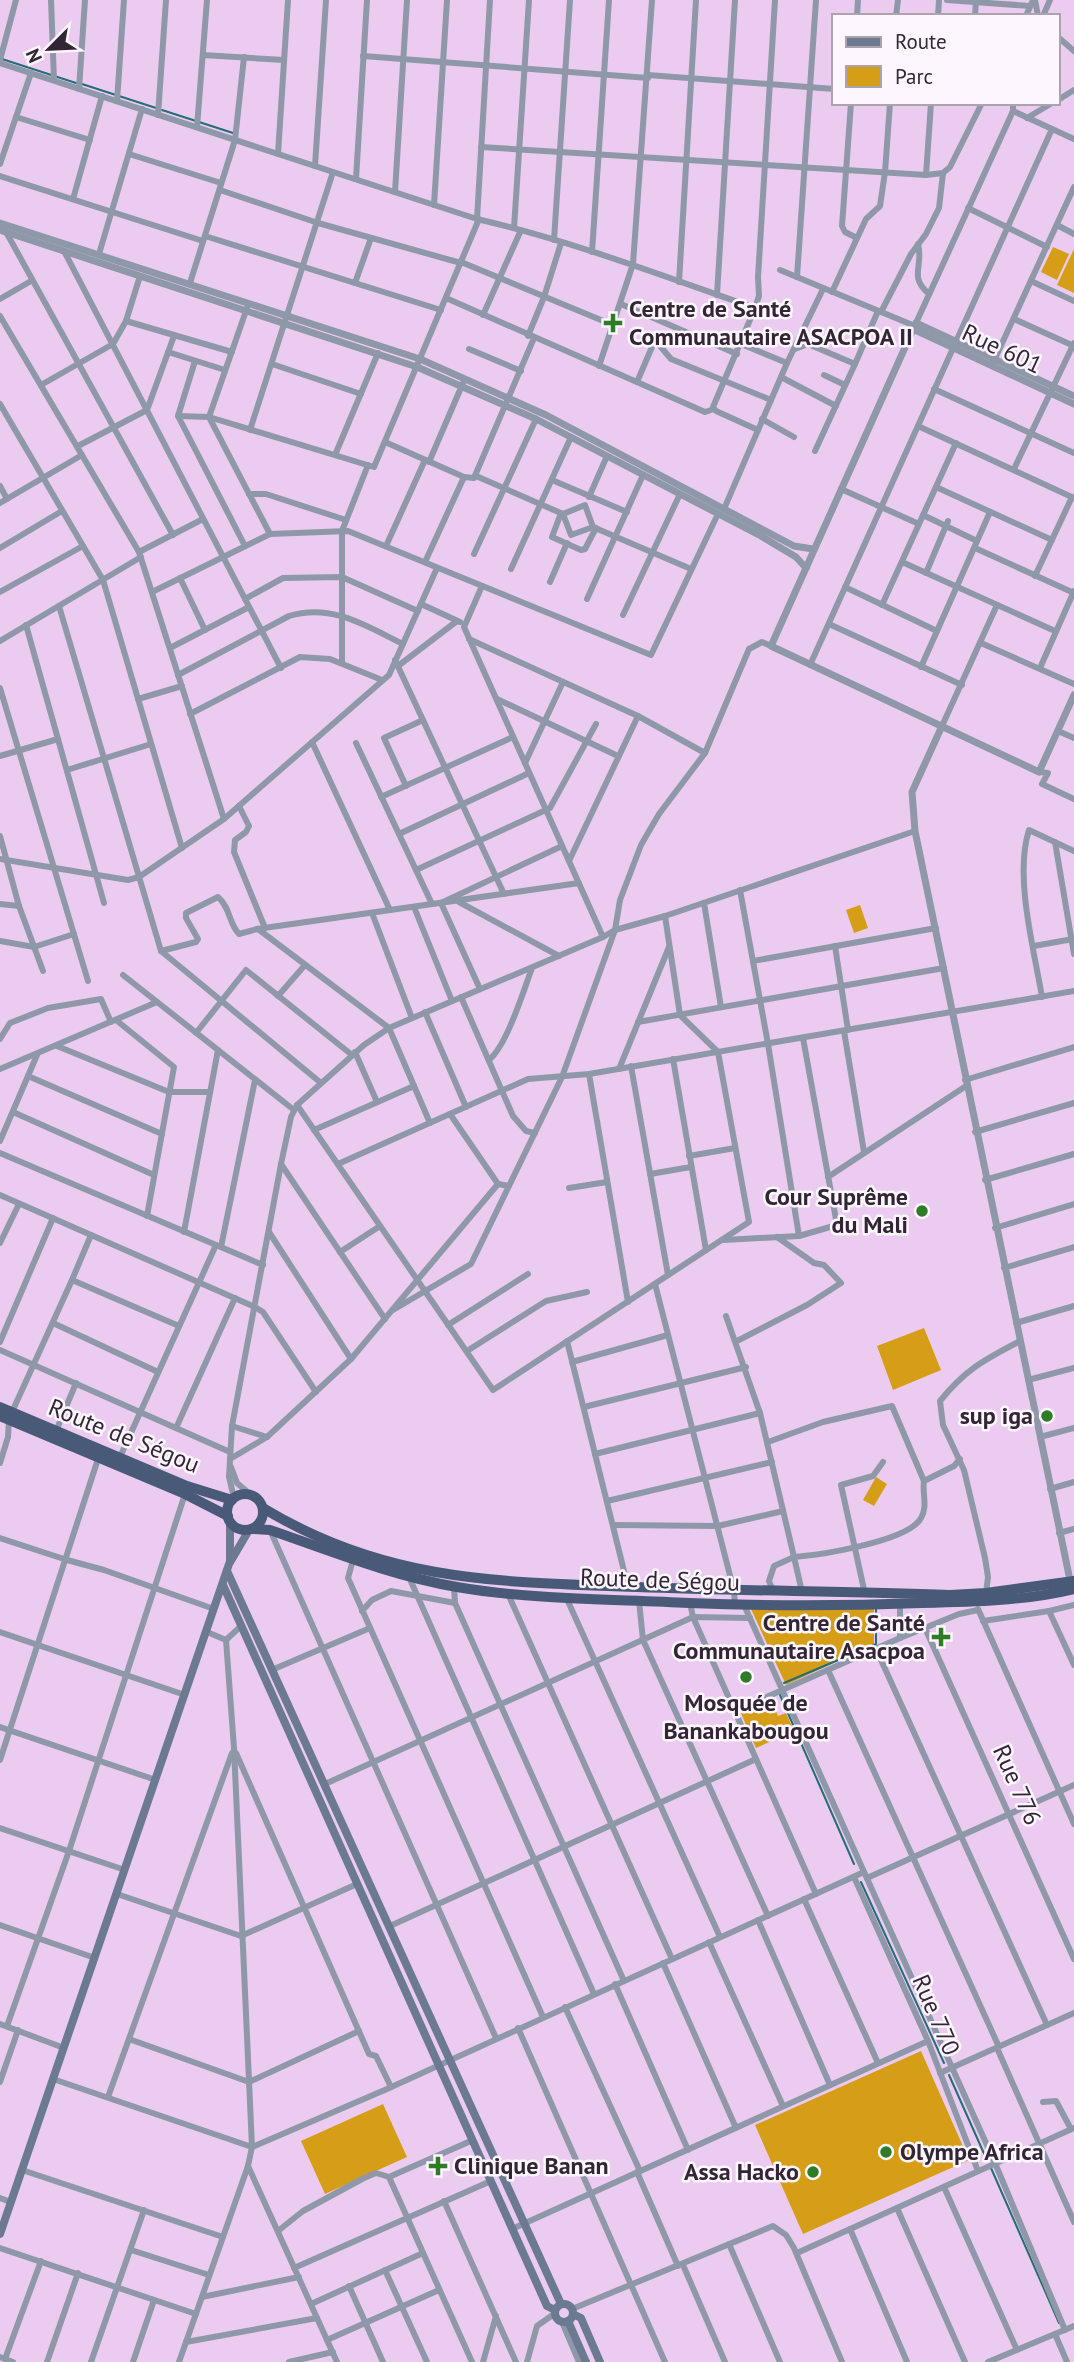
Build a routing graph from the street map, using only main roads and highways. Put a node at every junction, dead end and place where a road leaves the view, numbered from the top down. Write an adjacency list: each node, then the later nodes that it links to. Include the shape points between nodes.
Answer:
1 (0, 1407): 2 (highway, Route de Ségou)
2 (7, 1416): 3 (highway, Route de Ségou, via 56,1431 187,1486); 5 (highway, Route de Ségou, via 185,1494)
3 (233, 1499): 4 (highway, Route de Ségou, via 251,1495); 5 (highway)
4 (263, 1508): 6 (highway, via 262,1520); 9 (highway, Route de Ségou, via 356,1553 485,1581 865,1594 986,1593)
5 (229, 1519): 6 (highway, Route de Ségou, via 235,1527); 7 (main road)
6 (251, 1529): 7 (main road); 9 (highway, Route de Ségou, via 270,1530 353,1560 454,1587 508,1594 739,1605 976,1606 1048,1594)
7 (228, 1567): 8 (main road); 11 (main road, via 525,2223)
8 (223, 1585): 10 (main road); 11 (main road, via 547,2306)
9 (1072, 1585)
10 (0, 2234)
11 (557, 2309): 12 (main road); 12 (main road, via 566,2304)
12 (569, 2316): 13 (main road); 14 (main road, via 581,2318)
13 (586, 2362)
14 (600, 2362)

